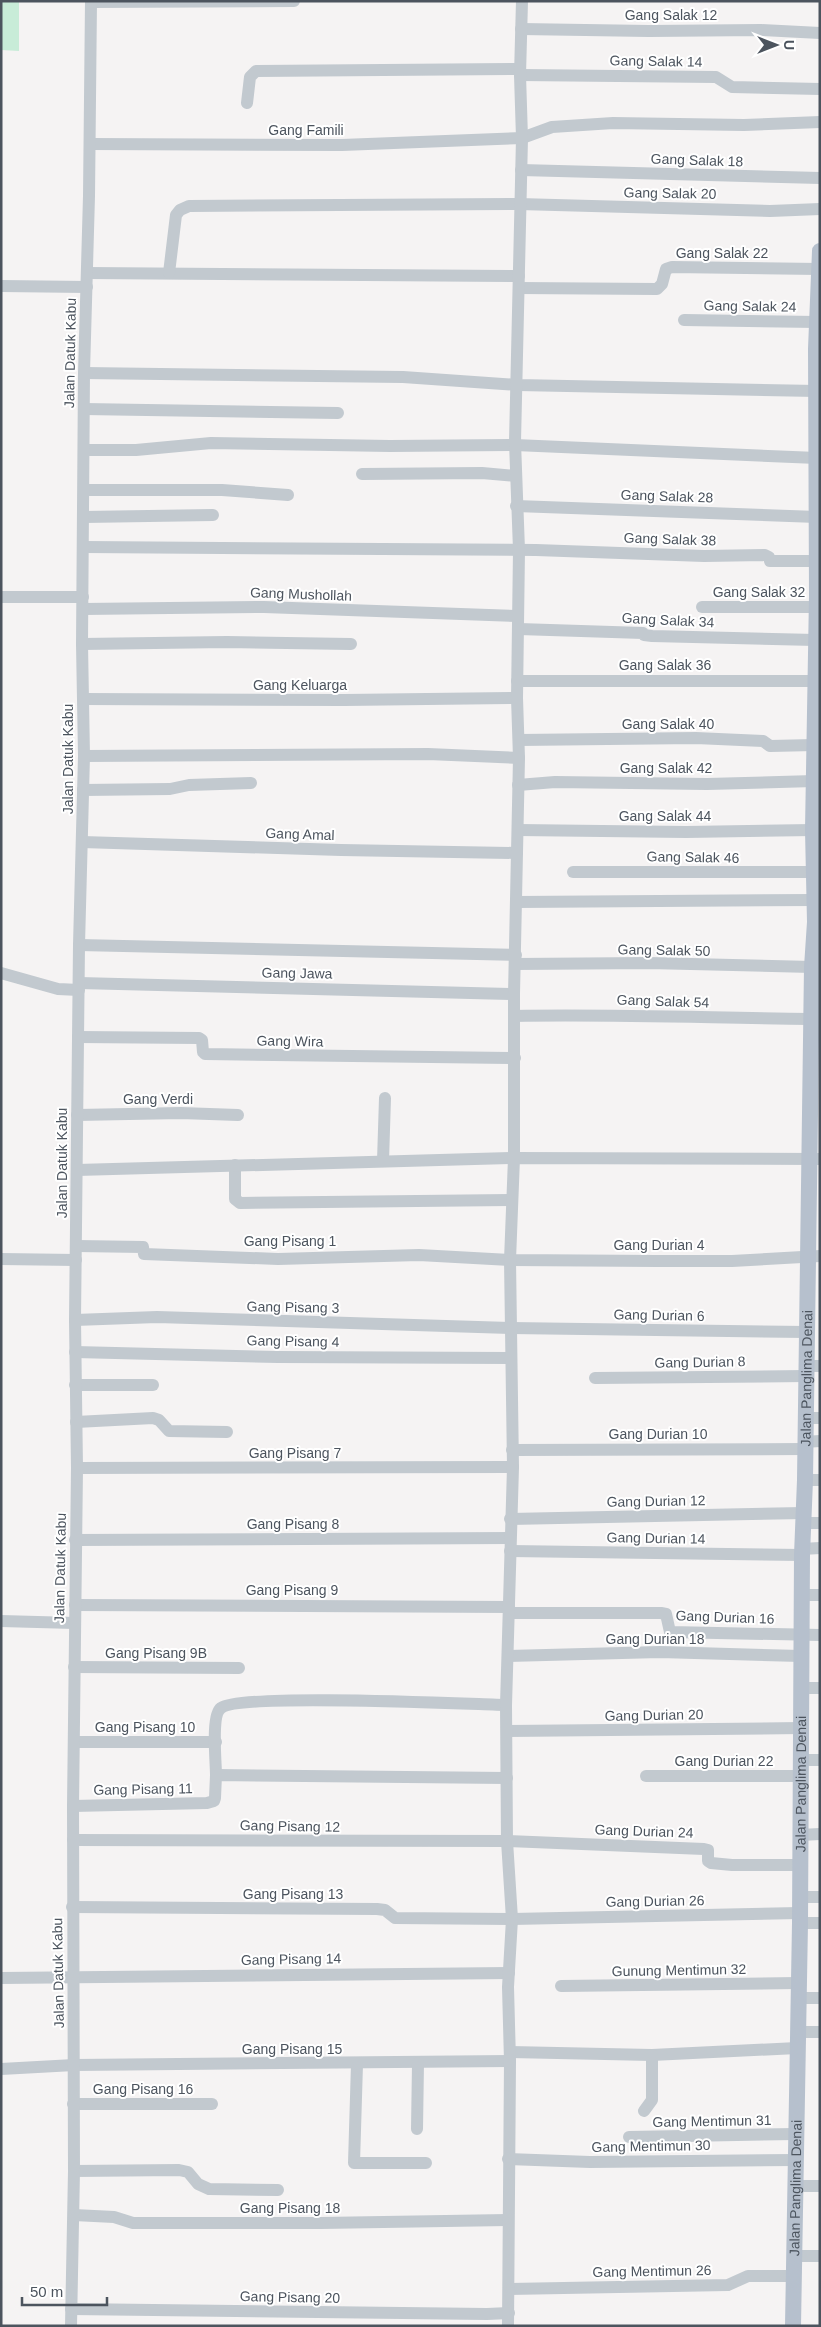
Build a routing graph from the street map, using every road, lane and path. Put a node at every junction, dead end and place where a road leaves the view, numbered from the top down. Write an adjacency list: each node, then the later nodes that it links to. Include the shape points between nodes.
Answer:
1 (294, 1): 3 (street)
2 (522, 1): 4 (street)
3 (91, 2): 11 (street, Jalan Datuk Kabu)
4 (522, 29): 5 (street, Gang Salak 12); 6 (street)
5 (820, 33)
6 (520, 72): 7 (street, Gang Salak 14, via 716,77 732,87); 8 (street, Gang Salak 14, via 256,71 250,76); 10 (street)
7 (820, 89)
8 (247, 103)
9 (820, 122): 10 (street, Gang Famili, via 744,125 613,123 552,127)
10 (522, 138): 11 (street, Gang Famili, via 342,145); 12 (street)
11 (90, 144): 17 (street, Jalan Datuk Kabu)
12 (521, 170): 13 (street, Gang Salak 18); 14 (street)
13 (820, 178)
14 (519, 204): 15 (street, Gang Salak 20, via 770,211); 18 (street, Gang Salak 20, via 189,206 176,215); 20 (street)
15 (820, 209)
16 (820, 251): 19 (main road, Jalan Panglima Denai)
17 (87, 273): 18 (street); 22 (street, Jalan Datuk Kabu)
18 (169, 273): 20 (street)
19 (819, 274): 20 (street, Gang Salak 22, via 670,267 657,289); 23 (main road, Jalan Panglima Denai)
20 (519, 282): 28 (street)
21 (1, 286): 22 (street)
22 (87, 288): 27 (street, Jalan Datuk Kabu)
23 (819, 304): 25 (main road, Jalan Panglima Denai)
24 (684, 320): 25 (street, Gang Salak 24)
25 (817, 322): 26 (main road, Jalan Panglima Denai)
26 (818, 349): 29 (main road, Jalan Panglima Denai)
27 (84, 373): 28 (street, via 403,377); 30 (street, Jalan Datuk Kabu)
28 (518, 385): 29 (street); 33 (street)
29 (817, 391): 32 (main road, Jalan Panglima Denai)
30 (84, 409): 31 (street); 34 (street, Jalan Datuk Kabu)
31 (338, 413)
32 (818, 414): 35 (main road, Jalan Panglima Denai)
33 (515, 445): 34 (street, via 211,443 136,450); 35 (street); 37 (street)
34 (84, 450): 39 (street, Jalan Datuk Kabu)
35 (817, 458): 38 (main road, Jalan Panglima Denai)
36 (362, 474): 37 (street, via 482,473)
37 (516, 476): 41 (street)
38 (819, 478): 44 (main road, Jalan Panglima Denai)
39 (84, 490): 40 (street, via 222,490); 43 (street, Jalan Datuk Kabu)
40 (288, 495)
41 (516, 506): 44 (street, Gang Salak 28); 46 (street)
42 (213, 515): 43 (street)
43 (84, 517): 45 (street, Jalan Datuk Kabu)
44 (818, 528): 47 (main road, Jalan Panglima Denai)
45 (84, 546): 46 (street); 50 (street, Jalan Datuk Kabu)
46 (519, 550): 47 (street, Gang Salak 38, via 765,555 770,562); 52 (street)
47 (818, 561): 49 (main road, Jalan Panglima Denai)
48 (1, 597): 50 (street, Gang Mushollah, via 62,596)
49 (818, 599): 51 (street, Gang Salak 32); 54 (main road, Jalan Panglima Denai)
50 (80, 601): 52 (street, Gang Mushollah); 55 (street, Jalan Datuk Kabu)
51 (702, 608)
52 (518, 616): 53 (street)
53 (519, 629): 54 (street, Gang Salak 34); 57 (street)
54 (815, 640): 58 (main road, Jalan Panglima Denai)
55 (82, 644): 56 (street); 60 (street, Jalan Datuk Kabu)
56 (350, 644)
57 (517, 681): 58 (street, Gang Salak 36); 59 (street)
58 (817, 681): 61 (main road, Jalan Panglima Denai)
59 (517, 698): 60 (street, Gang Keluarga); 62 (street)
60 (83, 699): 63 (street, Jalan Datuk Kabu)
61 (816, 735): 62 (street, Gang Salak 40, via 770,746 763,741 696,738); 65 (main road, Jalan Panglima Denai)
62 (519, 740): 64 (street)
63 (84, 756): 64 (street, via 428,754); 68 (street, Jalan Datuk Kabu)
64 (519, 758): 67 (street)
65 (814, 780): 67 (street, Gang Salak 42); 69 (main road, Jalan Panglima Denai)
66 (251, 783): 68 (street, via 189,785 170,789)
67 (518, 785): 70 (street)
68 (84, 790): 72 (street, Jalan Datuk Kabu)
69 (817, 806): 71 (main road, Jalan Panglima Denai)
70 (518, 830): 71 (street, Gang Salak 44); 73 (street)
71 (812, 830): 75 (main road, Jalan Panglima Denai)
72 (82, 842): 73 (street, Gang Amal); 79 (street, Jalan Datuk Kabu)
73 (517, 853): 77 (street)
74 (572, 872): 75 (street, Gang Salak 46)
75 (816, 875): 76 (main road, Jalan Panglima Denai)
76 (814, 900): 77 (street); 78 (main road, Jalan Panglima Denai)
77 (517, 902): 80 (street)
78 (817, 922): 81 (main road, Jalan Panglima Denai)
79 (79, 945): 80 (street, Gang Salak 50); 84 (street, Jalan Datuk Kabu)
80 (515, 959): 81 (street, Gang Salak 50, via 649,963); 85 (street)
81 (815, 961): 83 (main road, Jalan Panglima Denai)
82 (1, 972): 84 (street, Gang Jawa, via 61,990)
83 (816, 986): 87 (main road, Jalan Panglima Denai)
84 (78, 988): 85 (street, Gang Jawa); 88 (street, Jalan Datuk Kabu)
85 (514, 994): 86 (street)
86 (514, 1016): 87 (street, Gang Salak 54, via 592,1014); 90 (street)
87 (814, 1028): 89 (main road, Jalan Panglima Denai)
88 (78, 1037): 90 (street, Gang Wira, via 199,1038 205,1054); 93 (street, Jalan Datuk Kabu)
89 (815, 1053): 91 (main road, Jalan Panglima Denai)
90 (515, 1058): 95 (street)
91 (815, 1080): 96 (main road, Jalan Panglima Denai)
92 (385, 1098): 97 (street)
93 (78, 1115): 94 (street, Gang Verdi); 99 (street, Jalan Datuk Kabu)
94 (238, 1115)
95 (514, 1158): 96 (street); 97 (street); 100 (street)
96 (814, 1159): 101 (main road, Jalan Panglima Denai)
97 (383, 1161): 98 (street)
98 (235, 1165): 99 (street); 100 (street, via 235,1199 240,1203)
99 (76, 1170): 102 (street, Jalan Datuk Kabu)
100 (512, 1200): 106 (street)
101 (814, 1206): 103 (main road, Jalan Panglima Denai)
102 (77, 1246): 105 (street, Jalan Datuk Kabu); 106 (street, Gang Pisang 1, via 143,1247 144,1254 278,1259 419,1255)
103 (814, 1257): 106 (street, Gang Durian 4, via 732,1261); 107 (main road, Jalan Panglima Denai)
104 (1, 1259): 105 (street)
105 (76, 1260): 108 (street, Jalan Datuk Kabu)
106 (510, 1260): 109 (street)
107 (814, 1294): 110 (main road, Jalan Panglima Denai)
108 (75, 1320): 109 (street, Gang Pisang 3, via 157,1317); 111 (street, Jalan Datuk Kabu)
109 (511, 1328): 110 (street, Gang Durian 6); 112 (street)
110 (806, 1332): 113 (main road, Jalan Panglima Denai)
111 (75, 1352): 112 (street, Gang Pisang 4); 115 (street, Jalan Datuk Kabu)
112 (511, 1358): 121 (street)
113 (810, 1369): 114 (street, Gang Durian 8); 117 (main road, Jalan Panglima Denai)
114 (594, 1378)
115 (75, 1385): 116 (street); 118 (street, Jalan Datuk Kabu)
116 (153, 1385)
117 (812, 1418): 120 (main road, Jalan Panglima Denai)
118 (76, 1422): 119 (street, via 153,1418 169,1431); 123 (street, Jalan Datuk Kabu)
119 (227, 1432)
120 (810, 1444): 121 (street, Gang Durian 10); 124 (main road, Jalan Panglima Denai)
121 (512, 1450): 122 (street)
122 (513, 1467): 123 (street, Gang Pisang 7); 126 (street)
123 (78, 1468): 128 (street, Jalan Datuk Kabu)
124 (812, 1480): 125 (main road, Jalan Panglima Denai)
125 (803, 1518): 126 (street, Gang Durian 12); 127 (street, Gang Durian 12); 131 (main road, Jalan Panglima Denai)
126 (510, 1519): 129 (street)
127 (820, 1523)
128 (75, 1540): 129 (street, Gang Pisang 8); 134 (street, Jalan Datuk Kabu)
129 (510, 1544): 131 (street, Gang Durian 14); 135 (street)
130 (820, 1548): 131 (street, Gang Durian 14)
131 (802, 1552): 132 (main road, Jalan Panglima Denai)
132 (802, 1595): 133 (street); 139 (main road, Jalan Panglima Denai)
133 (820, 1595)
134 (75, 1605): 135 (street, Gang Pisang 9); 138 (street, Jalan Datuk Kabu)
135 (509, 1610): 136 (street, Gang Pisang 9); 141 (street)
136 (600, 1612): 139 (street, Gang Durian 16, via 666,1614 670,1632)
137 (1, 1621): 138 (street)
138 (74, 1623): 143 (street, Jalan Datuk Kabu)
139 (802, 1635): 140 (street); 142 (main road, Jalan Panglima Denai)
140 (820, 1635)
141 (508, 1656): 142 (street, Gang Durian 18, via 660,1652); 147 (street)
142 (801, 1656): 145 (main road, Jalan Panglima Denai)
143 (74, 1667): 144 (street, Gang Pisang 9B); 150 (street, Jalan Datuk Kabu)
144 (239, 1668)
145 (800, 1688): 146 (street); 148 (main road, Jalan Panglima Denai)
146 (820, 1688)
147 (506, 1705): 149 (street); 151 (street, via 277,1700 230,1703 215,1717)
148 (801, 1728): 149 (street, Gang Durian 20); 152 (main road, Jalan Panglima Denai)
149 (507, 1731): 157 (street)
150 (74, 1742): 151 (street, Gang Pisang 10); 158 (street, Jalan Datuk Kabu)
151 (216, 1742): 154 (street)
152 (801, 1760): 153 (street); 156 (main road, Jalan Panglima Denai)
153 (820, 1760)
154 (216, 1775): 157 (street); 158 (street, Gang Pisang 11, via 214,1801)
155 (646, 1776): 156 (street, Gang Durian 22)
156 (801, 1776): 160 (main road, Jalan Panglima Denai)
157 (507, 1778): 162 (street)
158 (73, 1806): 161 (street, Jalan Datuk Kabu)
159 (820, 1834): 160 (street)
160 (800, 1835): 163 (main road, Jalan Panglima Denai)
161 (73, 1840): 162 (street, Gang Pisang 12); 165 (street, Jalan Datuk Kabu)
162 (507, 1841): 163 (street, Gang Durian 24, via 704,1848 708,1850 711,1862); 167 (street)
163 (799, 1865): 166 (main road, Jalan Panglima Denai)
164 (820, 1897): 166 (street)
165 (72, 1907): 167 (street, Gang Pisang 13, via 377,1909 385,1910 395,1918); 170 (street, Jalan Datuk Kabu)
166 (799, 1911): 167 (street, Gang Durian 26); 168 (street); 173 (main road, Jalan Panglima Denai)
167 (512, 1918): 169 (street)
168 (820, 1923)
169 (509, 1973): 170 (street, Gang Pisang 14); 178 (street)
170 (73, 1976): 171 (street, Gang Pisang 14); 181 (street, Jalan Datuk Kabu)
171 (1, 1978)
172 (561, 1986): 173 (street, Gunung Mentimun 32)
173 (798, 1990): 174 (street, Gunung Mentimun 32); 176 (main road, Jalan Panglima Denai)
174 (820, 1998)
175 (820, 2032): 176 (street, Gang Pisang 15)
176 (797, 2040): 177 (street, Gang Pisang 15); 187 (main road, Jalan Panglima Denai)
177 (652, 2055): 178 (street, Gang Pisang 15); 185 (street, via 652,2100)
178 (510, 2056): 179 (street, Gang Pisang 15); 189 (street)
179 (418, 2063): 180 (street, Gang Pisang 15); 186 (street)
180 (357, 2064): 181 (street, Gang Pisang 15); 191 (street, via 354,2164)
181 (74, 2065): 182 (street, Gang Pisang 15); 183 (street, Jalan Datuk Kabu)
182 (1, 2069)
183 (73, 2104): 184 (street, Gang Pisang 16); 192 (street, Jalan Datuk Kabu)
184 (212, 2104)
185 (644, 2111)
186 (417, 2129)
187 (796, 2134): 188 (street, Gang Mentimun 31); 190 (main road, Jalan Panglima Denai)
188 (628, 2137)
189 (508, 2159): 190 (street, Gang Mentimun 30, via 590,2162); 197 (street)
190 (795, 2160): 193 (main road, Jalan Panglima Denai)
191 (426, 2164)
192 (74, 2171): 195 (street, via 180,2170 188,2172 198,2184 209,2189); 196 (street, Jalan Datuk Kabu)
193 (795, 2186): 194 (street); 198 (main road, Jalan Panglima Denai)
194 (820, 2186)
195 (278, 2190)
196 (74, 2215): 197 (street, Gang Pisang 18, via 142,2223); 202 (street, Jalan Datuk Kabu)
197 (508, 2220): 201 (street)
198 (794, 2256): 199 (street); 200 (main road, Jalan Panglima Denai)
199 (820, 2256)
200 (794, 2276): 201 (street, Gang Mentimun 26, via 748,2276 728,2285); 206 (main road, Jalan Panglima Denai)
201 (509, 2289): 203 (street)
202 (72, 2309): 203 (street, Gang Pisang 20); 204 (street, Jalan Datuk Kabu)
203 (509, 2312): 205 (street)
204 (71, 2326)
205 (508, 2326)
206 (793, 2326)

